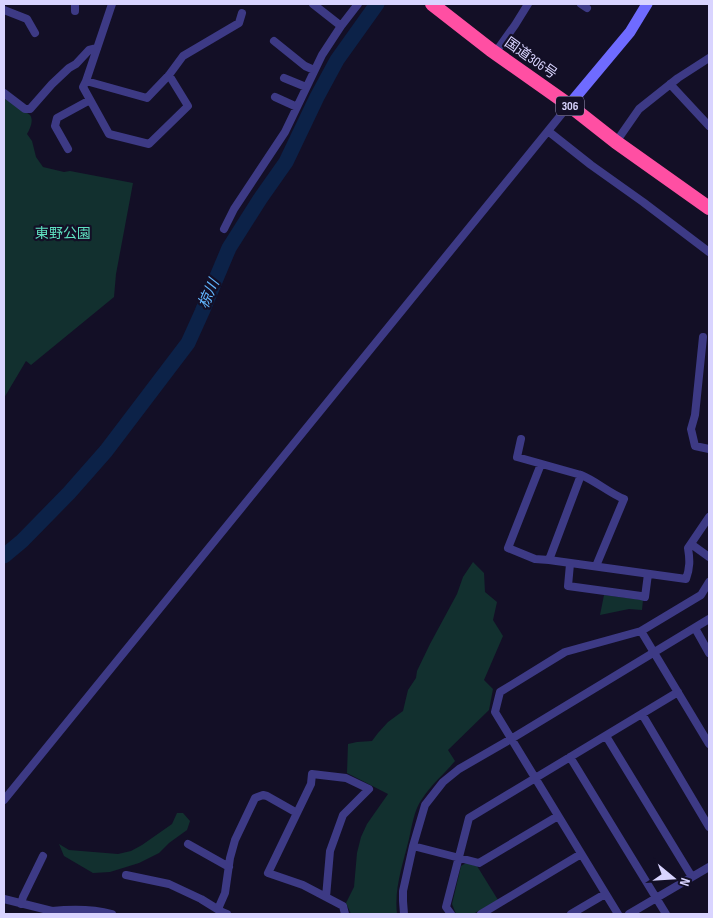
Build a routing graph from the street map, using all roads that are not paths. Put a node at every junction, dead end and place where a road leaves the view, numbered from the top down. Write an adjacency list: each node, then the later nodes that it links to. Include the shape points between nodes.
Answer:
1 (112, 4): 12 (street)
2 (313, 4): 9 (street)
3 (358, 4): 9 (street)
4 (432, 4): 13 (highway, 国道306号 / 306)
5 (528, 4): 13 (street)
6 (647, 4): 24 (street, via 630,32)
7 (4, 10): 10 (street, via 27,20)
8 (242, 13): 16 (street, via 239,23 183,56)
9 (341, 26): 15 (street)
10 (35, 33)
11 (274, 41): 15 (street)
12 (97, 48): 18 (street); 21 (street, via 69,68 30,109 25,109)
13 (495, 53): 24 (highway, 国道306号 / 306)
14 (709, 58): 19 (street)
15 (314, 70): 20 (street)
16 (169, 75): 18 (street, via 147,98); 23 (street, via 188,106 150,144 110,134)
17 (284, 78): 20 (street)
18 (86, 81): 23 (street, via 84,87)
19 (670, 84): 26 (street); 28 (street, via 639,109)
20 (306, 87): 25 (street)
21 (4, 93)
22 (274, 97): 25 (street)
23 (90, 100): 29 (street, via 57,118 55,126)
24 (569, 105): 27 (street); 28 (highway, 国道306号 / 306)
25 (297, 107): 31 (street, via 280,141)
26 (709, 126)
27 (548, 131): 32 (street); 58 (street)
28 (616, 142): 30 (highway, 国道306号 / 306)
29 (68, 149)
30 (709, 208)
31 (224, 229)
32 (709, 252)
33 (703, 337): 35 (street, via 691,429 695,446)
34 (521, 439): 36 (street, via 517,457)
35 (709, 449)
36 (541, 464): 37 (street); 41 (street, via 508,548 535,559)
37 (581, 475): 41 (street); 43 (street, via 624,499)
38 (709, 517): 39 (street)
39 (691, 544): 40 (street); 44 (street, via 686,579)
40 (709, 557)
41 (549, 560): 42 (street)
42 (570, 564): 43 (street); 44 (street, via 568,586 645,597)
43 (596, 566): 44 (street)
44 (648, 574)
45 (709, 582): 48 (street, via 700,595)
46 (709, 619): 47 (street)
47 (695, 628): 49 (street); 50 (street)
48 (641, 631): 49 (street); 54 (street, via 565,652 500,692 495,712)
49 (654, 653): 51 (street); 54 (street)
50 (709, 653)
51 (678, 692): 52 (street); 55 (street)
52 (642, 714): 53 (street); 61 (street)
53 (606, 736): 56 (street); 70 (street)
54 (511, 739): 57 (street); 63 (street, via 451,775 436,790 425,805)
55 (709, 744)
56 (570, 757): 57 (street); 73 (street)
57 (534, 779): 60 (street); 66 (street, via 469,818)
58 (4, 800)
59 (297, 812): 67 (street, via 263,795 255,798 235,840); 72 (street, via 268,873); 72 (street, via 311,784 312,774 346,778 369,789 343,815 330,852)
60 (558, 816): 64 (street); 66 (street, via 479,863)
61 (709, 827)
62 (188, 844): 67 (street)
63 (413, 846): 66 (street); 81 (street, via 403,892)
64 (581, 854): 71 (street); 83 (street)
65 (43, 856): 75 (street)
66 (458, 858): 82 (street, via 446,907)
67 (228, 867): 76 (street, via 225,893)
68 (709, 867): 70 (street)
69 (126, 875): 76 (street, via 169,884)
70 (692, 877): 73 (street)
71 (605, 894): 84 (street); 85 (street)
72 (326, 897): 80 (street, via 343,906)
73 (656, 898): 86 (street); 87 (street)
74 (4, 899): 75 (street)
75 (21, 904): 77 (street)
76 (218, 910): 79 (street)
77 (55, 912): 78 (street, via 59,909)
78 (112, 914)
79 (227, 914)
80 (345, 914)
81 (404, 914)
82 (451, 914)
83 (481, 914)
84 (571, 914)
85 (618, 914)
86 (629, 914)
87 (666, 914)

